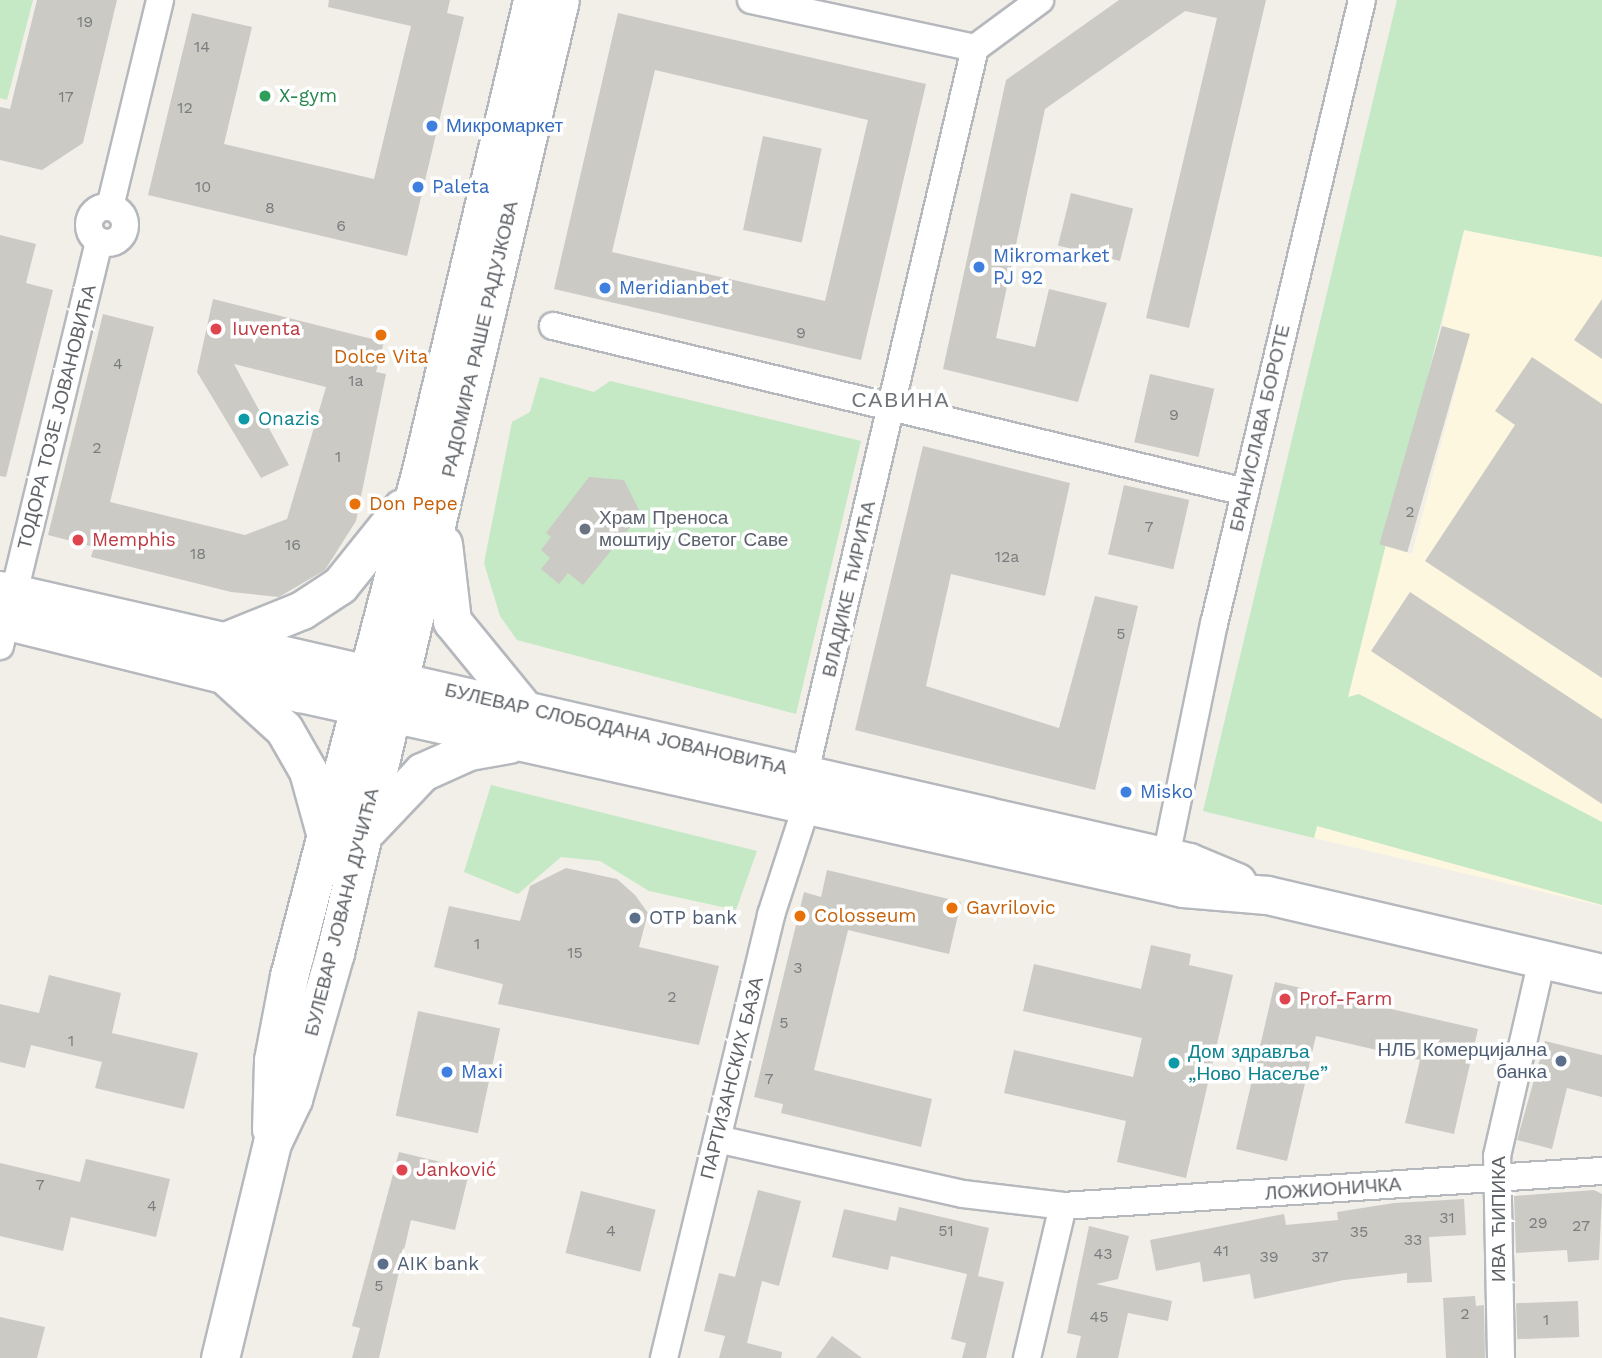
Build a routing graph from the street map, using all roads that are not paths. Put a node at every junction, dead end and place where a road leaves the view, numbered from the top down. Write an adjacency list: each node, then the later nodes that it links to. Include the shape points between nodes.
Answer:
1 (160, 0): 12 (street, ТОДОРА ТОЗЕ ЈОВАНОВИЋА, via 110,207 97,210 90,221 99,241)
2 (532, 0): 10 (street, РАДОМИРА РАШЕ РАДУЈКОВА)
3 (560, 0): 10 (street, РАДОМИРА РАШЕ РАДУЈКОВА)
4 (751, 0): 7 (street)
5 (1040, 0): 7 (street)
6 (1362, 0): 11 (street, БРАНИСЛАВА БОРОТЕ)
7 (975, 48): 9 (street, ВЛАДИКЕ ЋИРИЋА)
8 (553, 326): 9 (street)
9 (893, 406): 11 (street); 16 (street, ВЛАДИКЕ ЋИРИЋА)
10 (432, 483): 13 (street, via 340,584); 14 (street, РАДОМИРА РАШЕ РАДУЈКОВА); 15 (street, via 453,621)
11 (1245, 492): 19 (street, БРАНИСЛАВА БОРОТЕ)
12 (4, 614): 13 (street, БУЛЕВАР СЛОБОДАНА ЈОВАНОВИЋА)
13 (222, 657): 14 (street, БУЛЕВАР СЛОБОДАНА ЈОВАНОВИЋА); 17 (street, via 284,729 308,771)
14 (379, 692): 15 (street, БУЛЕВАР СЛОБОДАНА ЈОВАНОВИЋА); 17 (street, БУЛЕВАР ЈОВАНА ДУЧИЋА); 18 (street, БУЛЕВАР ЈОВАНА ДУЧИЋА)
15 (523, 725): 16 (street, БУЛЕВАР СЛОБОДАНА ЈОВАНОВИЋА); 18 (street, via 422,772 388,802)
16 (807, 787): 19 (street, БУЛЕВАР СЛОБОДАНА ЈОВАНОВИЋА); 20 (street, БУЛЕВАР СЛОБОДАНА ЈОВАНОВИЋА, via 1183,888); 23 (street, ПАРТИЗАНСКИХ БАЗА)
17 (325, 833): 24 (street, БУЛЕВАР ЈОВАНА ДУЧИЋА, via 273,1060)
18 (362, 838): 24 (street, БУЛЕВАР ЈОВАНА ДУЧИЋА, via 308,1050)
19 (1166, 857): 20 (street, БУЛЕВАР СЛОБОДАНА ЈОВАНОВИЋА)
20 (1267, 895): 21 (street, БУЛЕВАР СЛОБОДАНА ЈОВАНОВИЋА)
21 (1542, 960): 22 (street, БУЛЕВАР СЛОБОДАНА ЈОВАНОВИЋА); 26 (street, ИВА ЋИПИКА, via 1496,1156)
22 (1602, 973)
23 (717, 1139): 27 (street, ЛОЖИОНИЧКА, via 963,1194); 29 (street, ПАРТИЗАНСКИХ БАЗА)
24 (272, 1143): 28 (street, БУЛЕВАР ЈОВАНА ДУЧИЋА)
25 (1602, 1171): 26 (street, ЛОЖИОНИЧКА)
26 (1497, 1178): 27 (street, ЛОЖИОНИЧКА); 31 (street, ИВА ЋИПИКА)
27 (1063, 1206): 30 (street)
28 (219, 1358)
29 (664, 1358)
30 (1027, 1358)
31 (1501, 1358)

